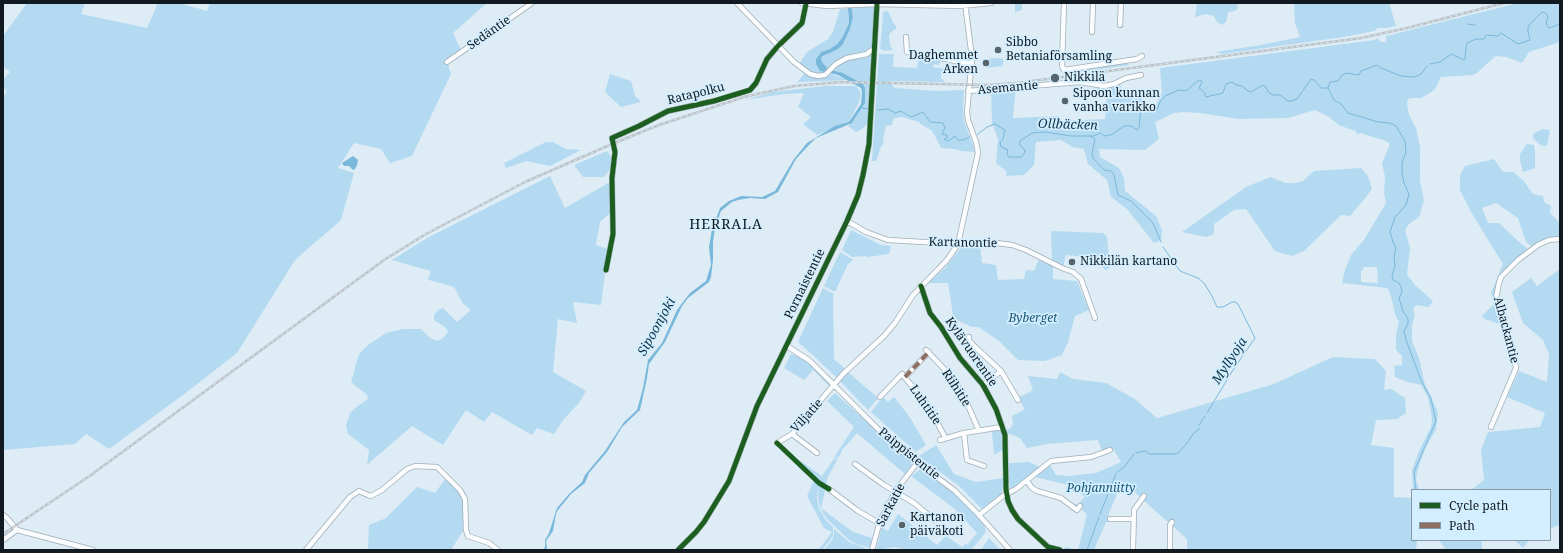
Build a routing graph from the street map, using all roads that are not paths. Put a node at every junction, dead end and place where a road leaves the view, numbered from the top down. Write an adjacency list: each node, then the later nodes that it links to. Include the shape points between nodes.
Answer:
1 (532, 3): 16 (street, Sedäntie)
2 (737, 3): 13 (street)
3 (992, 3): 9 (street)
4 (1064, 3): 15 (street, via 1064,70 1137,59)
5 (1093, 3): 11 (street)
6 (1120, 3): 10 (street)
7 (804, 4): 8 (street); 13 (street, via 802,22)
8 (877, 4): 9 (street); 14 (street, Pornaistentie)
9 (966, 5): 17 (street)
10 (1120, 25)
11 (1092, 32)
12 (906, 37): 17 (street, via 907,52)
13 (778, 46): 14 (street, via 806,72 818,76 827,73 847,58); 23 (street, Ratapolku, via 767,59 750,90 668,110 612,138 615,152 612,178 613,234)
14 (874, 50): 20 (street, Pornaistentie, via 869,144 859,191)
15 (1142, 56)
16 (447, 62)
17 (972, 64): 19 (street)
18 (1141, 75): 19 (street, Asemantie, via 1104,86 1080,82)
19 (968, 91): 22 (street, via 967,117 978,153)
20 (847, 221): 22 (street, Kartanontie, via 883,238); 27 (street, Pornaistentie)
21 (1560, 238): 35 (street, Albackantie, via 1539,245 1518,260 1499,282 1496,298 1515,356 1516,368)
22 (959, 242): 24 (street, Viljatie, via 947,260); 25 (street, Kartanontie, via 1012,245 1073,272 1081,280)
23 (606, 270)
24 (921, 286): 30 (street, Kylävuorentie, via 930,313 956,353); 31 (street, Viljatie, via 892,326 843,374)
25 (1094, 318)
26 (969, 337): 28 (street, via 974,346)
27 (787, 346): 31 (street, Paippistentie, via 810,361); 65 (street, Pornaistentie, via 757,406 728,480 704,522)
28 (1001, 371): 30 (street); 33 (street)
29 (904, 375): 32 (street); 36 (street, Riihitie, via 928,351 950,375 964,396); 39 (street, Luhtitie, via 927,404)
30 (983, 385): 34 (street, Kylävuorentie)
31 (835, 386): 38 (street, Viljatie); 44 (street, Paippistentie, via 886,438)
32 (880, 398)
33 (1018, 400)
34 (1002, 427): 36 (street); 50 (street, Kylävuorentie)
35 (1491, 427)
36 (979, 430): 37 (street)
37 (964, 433): 39 (street); 46 (street, via 967,460)
38 (792, 434): 41 (street, Viljatie); 43 (street)
39 (945, 437): 40 (street)
40 (940, 440)
41 (777, 443)
42 (1110, 450): 47 (street, via 1091,457 1051,461)
43 (817, 453)
44 (917, 463): 49 (street, Sarkatie); 54 (street, Paippistentie, via 954,490)
45 (855, 464): 49 (street)
46 (984, 466)
47 (1027, 481): 50 (street); 52 (street, via 1037,491 1061,498 1077,510)
48 (829, 489): 58 (street)
49 (895, 492): 58 (street, Sarkatie); 60 (street, via 928,514)
50 (1008, 494): 54 (street); 68 (street, Kylävuorentie, via 1008,501 1018,519 1048,547)
51 (1144, 496): 56 (street, via 1134,510)
52 (1080, 506)
53 (3, 515): 59 (street)
54 (979, 515): 67 (street, Paippistentie)
55 (1110, 519): 56 (street)
56 (1133, 519): 69 (street)
57 (1172, 522): 70 (street)
58 (879, 523): 66 (street, Sarkatie)
59 (17, 530): 61 (street); 62 (street)
60 (947, 533)
61 (3, 540)
62 (93, 550)
63 (306, 550): 64 (street, via 350,497 359,491 373,495 407,469 415,466 436,467 460,490 465,499 468,536 496,546)
64 (498, 550)
65 (678, 550)
66 (872, 550)
67 (1009, 550)
68 (1060, 550)
69 (1133, 550)
70 (1170, 550)

